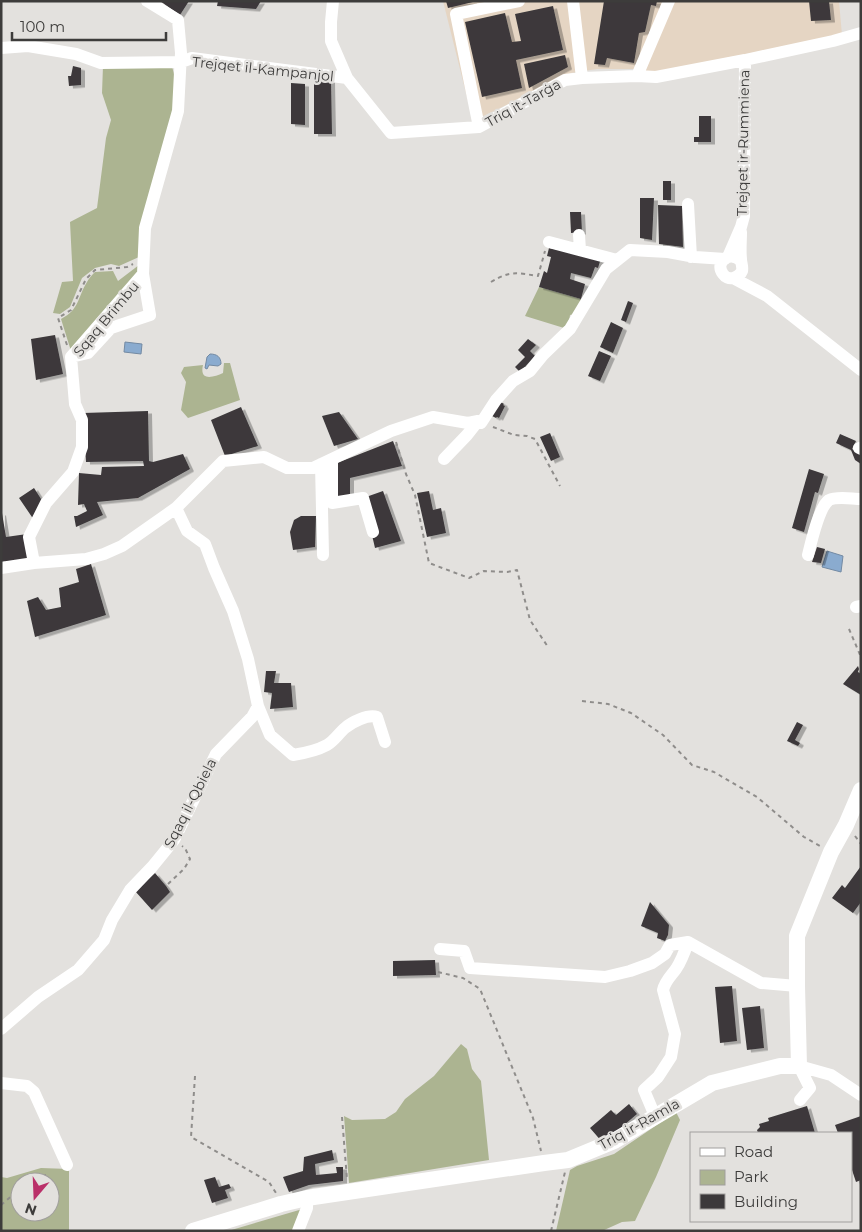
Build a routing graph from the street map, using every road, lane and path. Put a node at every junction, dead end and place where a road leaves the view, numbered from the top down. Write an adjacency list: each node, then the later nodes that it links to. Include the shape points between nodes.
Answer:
1 (148, 1): 9 (street, Sqaq Brimbu, via 178,20)
2 (333, 1): 11 (street, Triq it-Tarġa, via 332,42)
3 (519, 1): 13 (street, via 456,14)
4 (573, 1): 12 (street)
5 (669, 1): 10 (street)
6 (861, 33): 8 (street, Triq it-Tarġa)
7 (1, 48): 9 (street, Trejqet il-Kampanjol, via 28,46 76,54 101,63)
8 (745, 60): 10 (street, Triq it-Tarġa, via 656,77); 15 (street, Trejqet ir-Rummiena, via 744,216)
9 (181, 62): 11 (street, Trejqet il-Kampanjol, via 192,58); 20 (street, Sqaq Brimbu, via 178,111 145,228)
10 (637, 76): 12 (street, Triq it-Tarġa)
11 (347, 78): 13 (street, Triq it-Tarġa, via 391,133)
12 (582, 78): 13 (street, Triq it-Tarġa, via 565,80)
13 (479, 127)
14 (688, 204): 19 (street)
15 (741, 227): 22 (street, Trejqet ir-Rummiena); 23 (street, Trejqet ir-Rummiena)
16 (579, 235): 18 (street)
17 (547, 245): 18 (street); 26 (path, via 538,276 504,274)
18 (580, 250): 21 (street)
19 (693, 257): 21 (street, via 630,250); 22 (street)
20 (145, 258): 24 (street, Sqaq Brimbu); 28 (path, via 127,268 95,270 86,278 71,310 58,318)
21 (617, 260): 30 (street, via 606,269 570,329 530,371 512,382)
22 (724, 262): 23 (street, via 735,257); 25 (street, via 726,276)
23 (742, 265): 25 (street, via 739,275); 27 (street)
24 (144, 274): 28 (street, Sqaq Brimbu); 28 (street, via 150,315 111,328 88,353)
25 (733, 278): 27 (street)
26 (491, 282)
27 (767, 296): 29 (street)
28 (71, 357): 40 (street, Sqaq Brimbu, via 75,404 82,420 82,447 72,472 46,503 29,538)
29 (860, 369)
30 (480, 422): 31 (street, via 433,417); 32 (street); 34 (path, via 514,436 536,439)
31 (390, 431): 33 (street); 43 (path, via 415,495 429,564 469,578 484,570 517,570 530,620)
32 (444, 460)
33 (327, 462): 36 (street, via 313,468 287,468 264,457 223,461); 37 (street, via 332,503 363,498); 38 (street)
34 (560, 486)
35 (861, 499): 39 (street, via 838,498 825,505 813,532)
36 (176, 508): 40 (street, via 122,546 104,554 86,559); 46 (street, via 187,530 205,544 233,611 248,658)
37 (373, 532)
38 (323, 555)
39 (808, 555)
40 (34, 563): 41 (street)
41 (1, 568)
42 (849, 629): 44 (path)
43 (548, 647)
44 (861, 656)
45 (582, 701): 50 (path, via 608,704 631,713 663,735 692,765 714,772 757,797 804,837)
46 (258, 706): 47 (street, via 270,735 293,755 310,753 329,744 346,727 368,716 377,717); 49 (street, Sqaq il-Qbiela, via 252,717 216,754)
47 (385, 742)
48 (861, 790): 50 (main road)
49 (174, 840): 51 (path, via 185,848 190,859); 56 (street, Sqaq il-Qbiela, via 130,890 104,940 78,970 38,997)
50 (831, 852): 55 (main road, via 797,936)
51 (168, 884)
52 (688, 942): 53 (street, via 670,945 665,954 652,963 605,977 470,968 464,951); 55 (street, via 760,982); 62 (street, via 682,960 663,990 676,1034 671,1056 658,1077 644,1090)
53 (440, 949)
54 (438, 972): 65 (path, via 462,978 480,989 533,1118)
55 (797, 986): 57 (main road)
56 (1, 1029)
57 (799, 1066): 60 (street, via 831,1075); 61 (street, via 810,1088); 62 (main road, Triq ir-Ramla, via 780,1066 712,1083)
58 (195, 1076): 69 (path, via 191,1137 269,1182)
59 (1, 1083): 66 (street, via 26,1086 34,1092)
60 (861, 1096)
61 (800, 1100)
62 (655, 1116): 64 (main road, Triq ir-Ramla, via 614,1141)
63 (342, 1117): 67 (path)
64 (568, 1160): 65 (main road, Triq ir-Ramla); 72 (path)
65 (544, 1163): 67 (main road, Triq ir-Ramla)
66 (67, 1165)
67 (348, 1192): 68 (main road, Triq ir-Ramla)
68 (307, 1198): 69 (main road, Triq ir-Ramla); 71 (street, via 307,1208)
69 (282, 1204): 70 (main road, Triq ir-Ramla)
70 (193, 1231)
71 (298, 1231)
72 (551, 1231)

